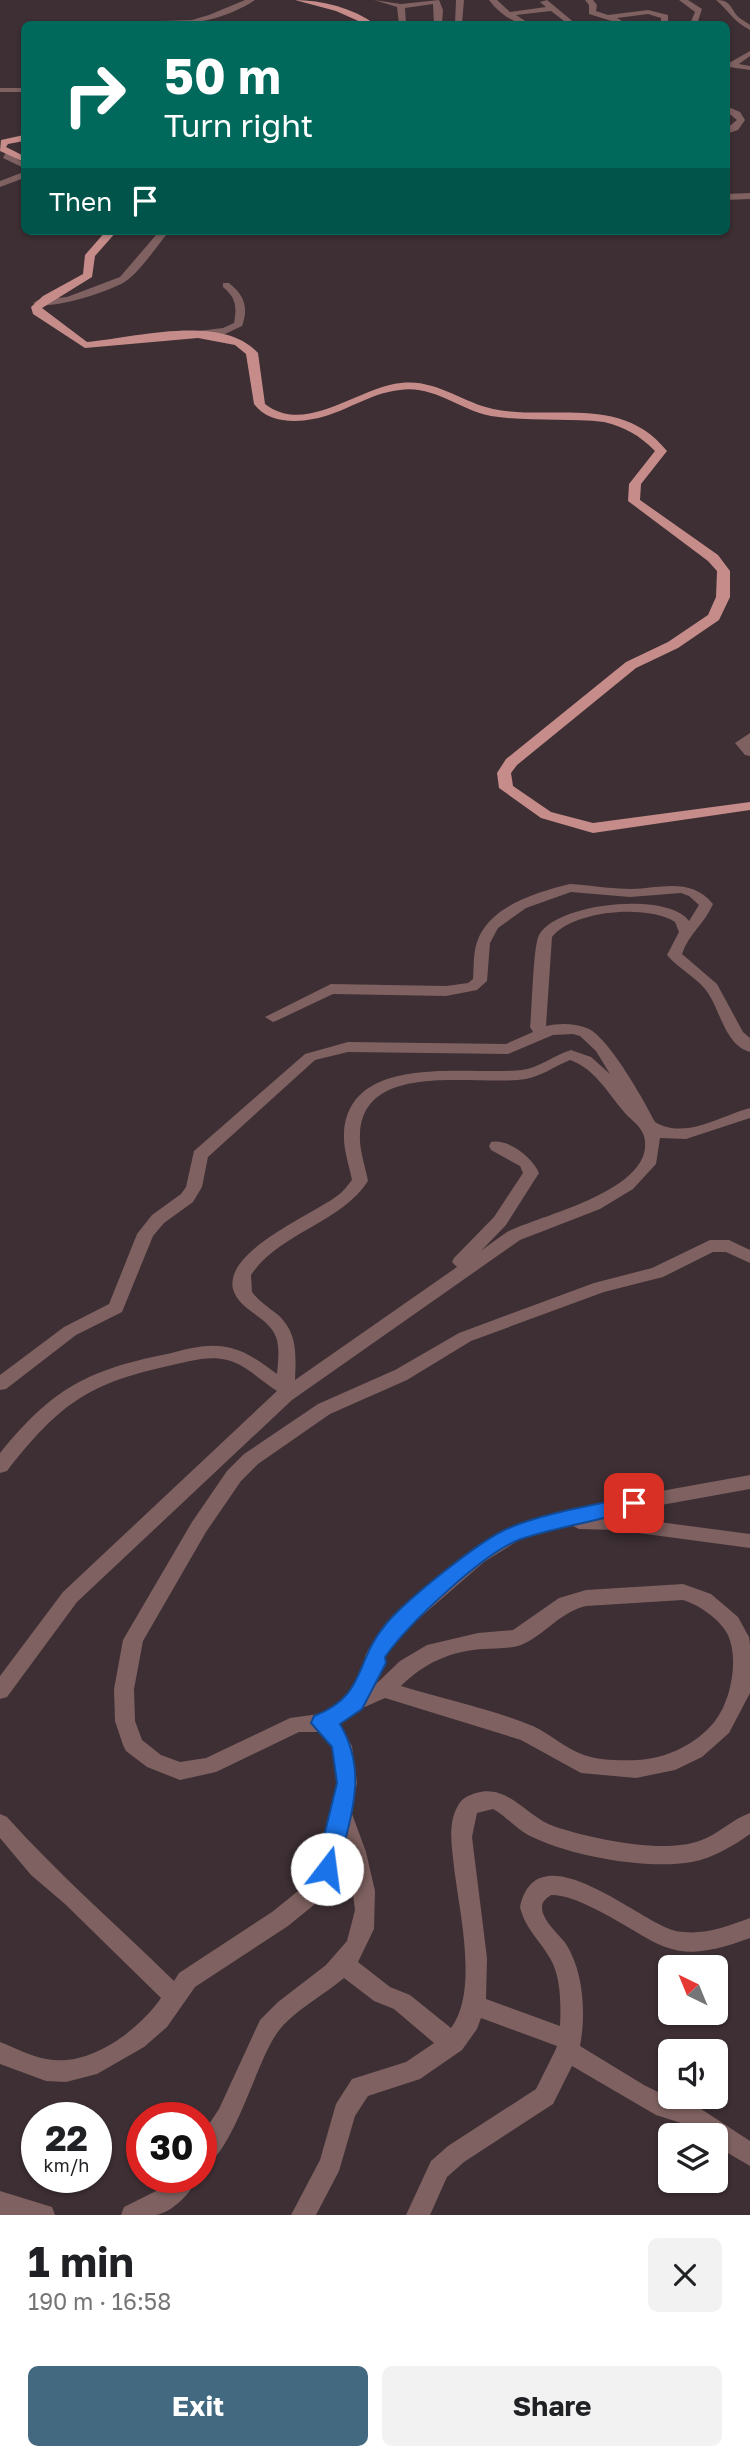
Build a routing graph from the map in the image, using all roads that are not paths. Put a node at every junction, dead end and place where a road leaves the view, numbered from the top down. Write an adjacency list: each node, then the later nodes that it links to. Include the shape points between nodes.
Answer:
1 (251, 0): 15 (street)
2 (301, 0): 16 (main road)
3 (378, 0): 11 (street)
4 (433, 0): 11 (street); 18 (street)
5 (460, 0): 19 (street)
6 (493, 0): 13 (street)
7 (543, 0): 12 (street)
8 (589, 0): 14 (street, via 592,12)
9 (682, 0): 24 (street, via 699,11)
10 (720, 0): 25 (street, via 732,16)
11 (401, 6): 17 (street)
12 (551, 9): 13 (street); 21 (street)
13 (509, 14): 20 (street)
14 (609, 17): 22 (street); 23 (street, via 651,12 665,17)
15 (196, 21)
16 (365, 21)
17 (402, 21)
18 (438, 21)
19 (460, 21)
20 (521, 21)
21 (568, 21)
22 (616, 21)
23 (664, 21)
24 (695, 21)
25 (750, 28)
26 (750, 53): 27 (street, via 732,65)
27 (750, 68)
28 (0, 90): 29 (street)
29 (21, 90)
30 (730, 110): 31 (street, via 741,120)
31 (730, 130)
32 (21, 138): 33 (main road)
33 (3, 140): 34 (main road, via 1,148)
34 (9, 153): 35 (main road); 36 (street, via 6,156)
35 (21, 158)
36 (21, 164)
37 (21, 176): 38 (street)
38 (0, 184)
39 (750, 196): 40 (street)
40 (730, 197)
41 (109, 235): 44 (main road, via 90,255 88,275)
42 (161, 235): 44 (street, via 123,279 80,297)
43 (226, 285): 45 (street, via 238,295 239,324 225,331)
44 (38, 307): 45 (main road, via 85,345)
45 (186, 335): 48 (main road, via 214,336 248,347 256,398 275,415 310,415 381,390 415,386 444,391 490,412 600,417 636,429 654,442 660,451 635,484 634,501 713,558 724,571 723,597 714,617 673,645 631,665 511,762 503,773 506,788 546,815 593,828)
46 (750, 737): 47 (street, via 741,743)
47 (750, 752)
48 (750, 806)
49 (685, 931): 50 (street, via 701,917 706,904 682,889 630,893 561,890 521,905 492,926 483,943 481,981 472,987 446,992 343,987 324,991); 51 (street, via 684,922 675,915 649,910 585,911 554,925 545,937); 52 (street, via 674,955 712,987 737,1034)
50 (272, 1017)
51 (541, 1034): 54 (street, via 574,1029 595,1042); 58 (street, via 508,1049 348,1047 310,1057 200,1155 194,1187 187,1198 145,1234 116,1308 69,1331)
52 (750, 1047)
53 (750, 1114): 54 (street, via 678,1135)
54 (648, 1124): 57 (street, via 653,1140 648,1164 627,1185 594,1205 514,1236); 59 (street, via 614,1092 596,1067 571,1055 527,1074 420,1076 398,1081 373,1096 353,1124 352,1153 359,1181 355,1189 259,1253 242,1274 241,1287 250,1300 284,1334)
55 (497, 1146): 57 (street, via 531,1165 531,1173 500,1221)
56 (750, 1256): 67 (street, via 729,1246 710,1246 657,1273 600,1287 465,1337 401,1375 324,1409 234,1476 133,1640 124,1689 125,1721 133,1745 180,1772 209,1766 297,1724)
57 (420, 1299): 59 (street)
58 (0, 1384)
59 (286, 1391): 60 (street, via 228,1353 195,1354 126,1368 63,1396 35,1420); 65 (street, via 70,1597)
60 (0, 1466)
61 (750, 1482): 62 (street, via 611,1507)
62 (567, 1521): 63 (street); 66 (street, via 513,1534 434,1592 380,1647)
63 (750, 1541)
64 (384, 1689): 64 (street, via 407,1667 434,1651 517,1638 566,1603 586,1598 683,1592 704,1599 731,1623 742,1658 740,1693 722,1727 695,1751 668,1764 636,1769 581,1764 527,1733); 66 (street)
65 (0, 1690)
66 (355, 1703): 67 (street)
67 (321, 1723): 68 (street, via 333,1730 345,1758 347,1783)
68 (341, 1812): 72 (street, via 361,1870 367,1913 361,1937); 73 (street, via 323,1884 280,1919 187,1979)
69 (750, 1822): 74 (street, via 696,1851 630,1852 538,1830 497,1801 471,1804 463,1815 461,1837 476,1958)
70 (0, 1823): 73 (street, via 39,1868)
71 (750, 1928): 76 (street, via 724,1941 691,1946 663,1939 612,1905 575,1889 542,1888 531,1905 534,1920 563,1960)
72 (344, 1963): 75 (street); 78 (street, via 268,2026)
73 (174, 1996): 77 (street, via 159,2020 136,2040 89,2066 46,2070)
74 (474, 2005): 75 (street, via 466,2029); 76 (street)
75 (454, 2042): 84 (street, via 411,2071 360,2087 344,2112 331,2163)
76 (569, 2046): 79 (street, via 636,2092 687,2113); 85 (street, via 545,2096 439,2169)
77 (0, 2053)
78 (217, 2132)
79 (750, 2155)
80 (170, 2193): 83 (street)
81 (0, 2203): 82 (street)
82 (43, 2215)
83 (132, 2215)
84 (303, 2215)
85 (418, 2215)

